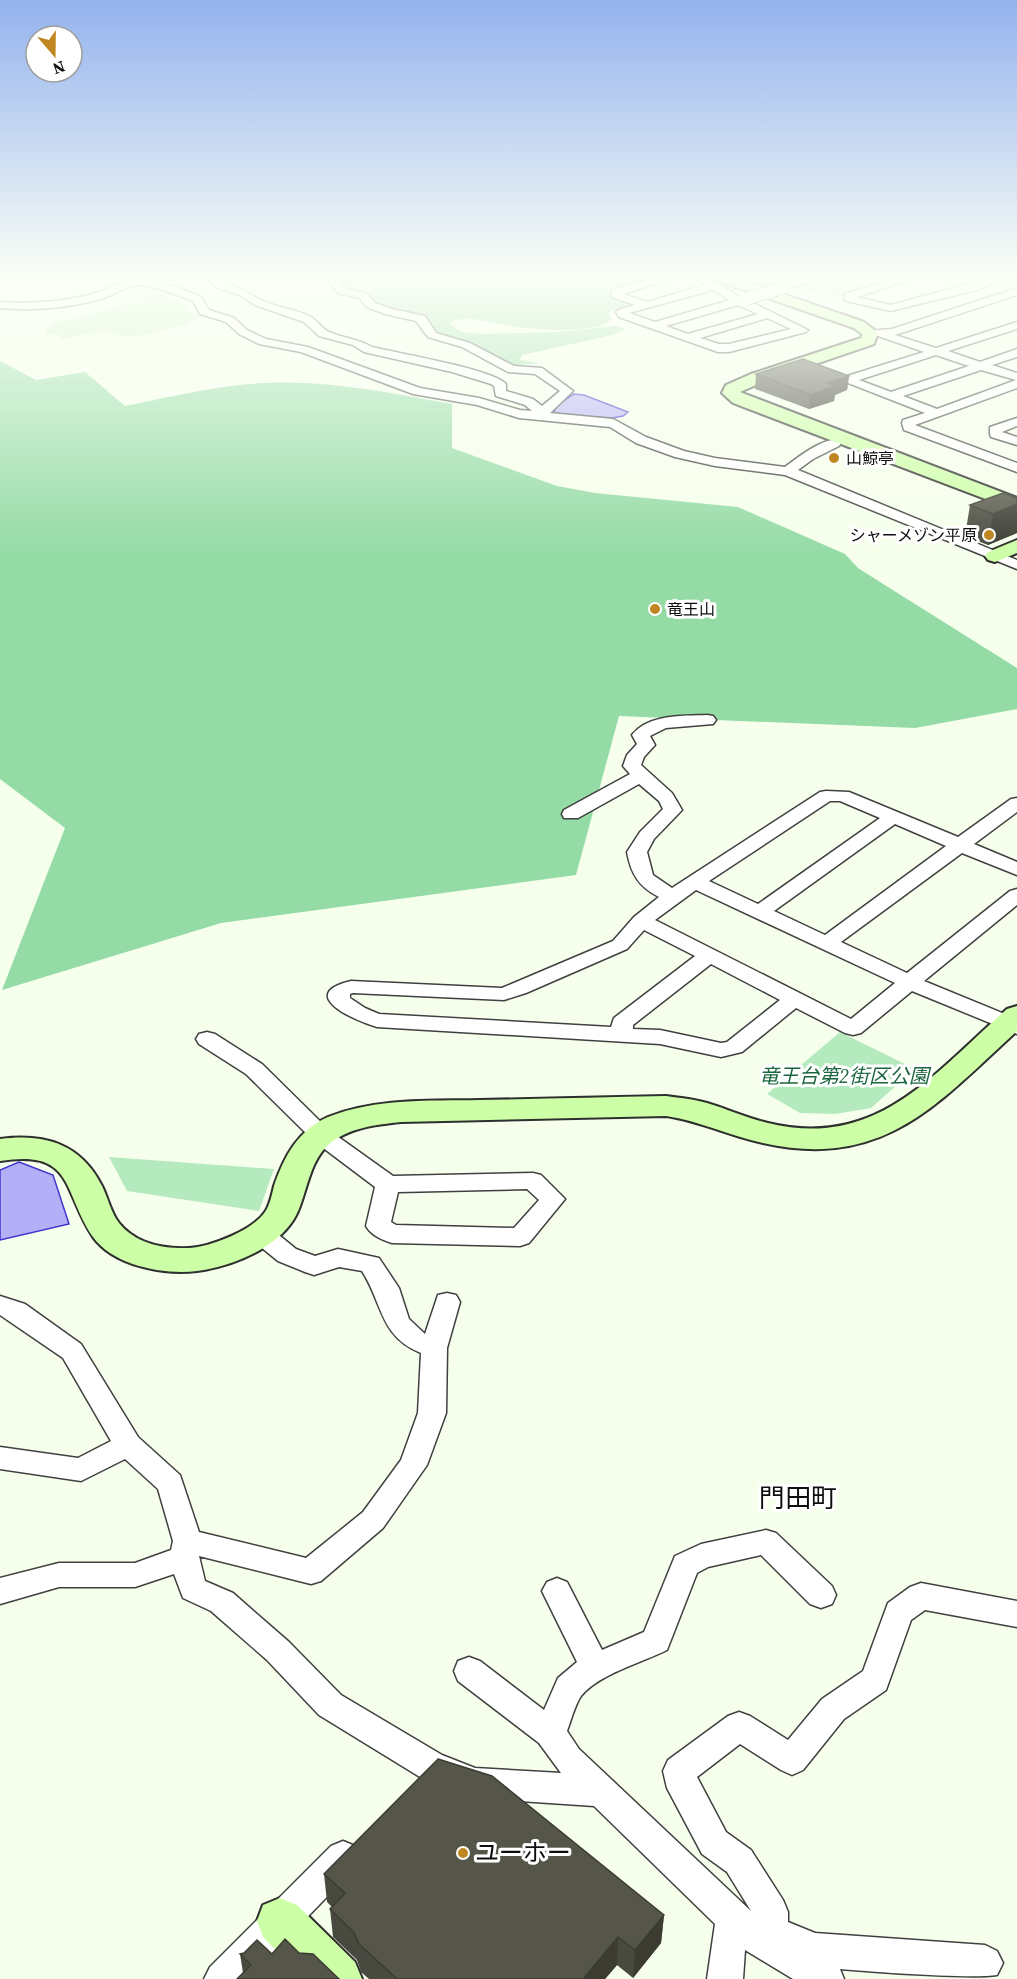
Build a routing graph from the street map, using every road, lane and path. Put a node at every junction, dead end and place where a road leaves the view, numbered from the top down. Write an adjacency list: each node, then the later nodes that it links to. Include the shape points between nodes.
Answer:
1 (357, 369): 14 (street, via 417,392 479,402 519,414)
2 (456, 369): 14 (street, via 495,381 500,384 500,393 529,402)
3 (517, 369): 14 (street, via 538,371 567,391)
4 (773, 369): 15 (street, via 710,393)
5 (819, 369): 10 (street)
6 (881, 369): 10 (street)
7 (969, 369): 12 (street)
8 (994, 369): 9 (street)
9 (1017, 377)
10 (848, 380): 12 (street)
11 (1017, 384): 13 (street)
12 (892, 396): 13 (street)
13 (937, 413): 19 (street, via 908,423 909,427)
14 (544, 415): 20 (street, via 613,423 641,440 680,454)
15 (787, 421): 18 (street); 21 (street)
16 (1017, 422): 17 (street, via 995,430 996,434)
17 (1017, 441)
18 (834, 443): 20 (street); 22 (street)
19 (1017, 468)
20 (788, 471): 24 (street)
21 (1017, 505)
22 (1017, 516)
23 (1017, 546): 24 (street)
24 (995, 556): 25 (street)
25 (1017, 565)
26 (707, 720): 27 (street, via 668,722 648,728 641,735 646,745 632,766)
27 (640, 776): 29 (street); 35 (street, via 670,800 673,810 637,852 640,873 650,885)
28 (1017, 803): 31 (street)
29 (571, 814)
30 (893, 817): 31 (street); 33 (street, via 843,796 826,796); 36 (street)
31 (961, 846): 32 (street); 38 (street)
32 (1017, 869)
33 (695, 882): 35 (street); 36 (street)
34 (1017, 895): 40 (street)
35 (673, 896): 37 (street)
36 (760, 912): 38 (street)
37 (641, 921): 39 (street); 41 (street, via 620,945)
38 (827, 944): 40 (street)
39 (709, 956): 42 (street); 45 (street, via 622,1023)
40 (909, 982): 42 (street, via 853,1028); 43 (street)
41 (504, 994): 44 (street); 44 (street, via 351,987 339,992 339,1000 357,1013 377,1020)
42 (794, 999): 45 (street, via 734,1047 721,1050 660,1037)
43 (1014, 1022): 47 (street, via 916,1105 892,1121 860,1133 792,1138 763,1133 698,1111 666,1106 401,1112 361,1117 335,1126)
44 (492, 1028): 45 (street)
45 (622, 1035)
46 (207, 1039): 47 (street, via 255,1069)
47 (322, 1136): 49 (street); 50 (street, via 309,1146 299,1165 280,1217)
48 (0, 1150): 50 (street, via 13,1147 43,1151 66,1160 81,1176 107,1231 130,1249 157,1259 199,1259 242,1245)
49 (388, 1184): 49 (street, via 533,1181 553,1199 520,1237 392,1234 378,1226)
50 (260, 1233): 53 (street, via 287,1255 314,1266 338,1258 370,1264 386,1288 398,1324 414,1340)
51 (447, 1302): 53 (street)
52 (0, 1305): 54 (street, via 16,1311 72,1351)
53 (434, 1348): 56 (street, via 432,1413 413,1465 374,1520 311,1572)
54 (128, 1446): 55 (street, via 81,1470); 56 (street, via 170,1483)
55 (0, 1458)
56 (186, 1549): 57 (street, via 135,1575 58,1575); 64 (street, via 193,1589 222,1602 278,1651 330,1705)
57 (0, 1591)
58 (557, 1591): 61 (street)
59 (821, 1595): 61 (street, via 766,1542 701,1556 685,1565 656,1641)
60 (1017, 1614): 69 (street, via 921,1596 899,1612 875,1680 833,1709 792,1760 739,1726 678,1771 683,1788 714,1842 739,1861 771,1912)
61 (594, 1666): 63 (street, via 569,1688)
62 (469, 1671): 63 (street)
63 (550, 1732): 66 (street, via 568,1759)
64 (431, 1766): 65 (street); 66 (street, via 475,1783)
65 (408, 1791)
66 (601, 1791): 69 (street)
67 (368, 1831): 68 (street)
68 (280, 1921): 71 (street); 72 (street)
69 (755, 1931): 70 (street, via 815,1950); 73 (street, via 730,1929); 74 (street)
70 (985, 1963)
71 (222, 1979)
72 (338, 1979)
73 (725, 1979)
74 (826, 1979)

